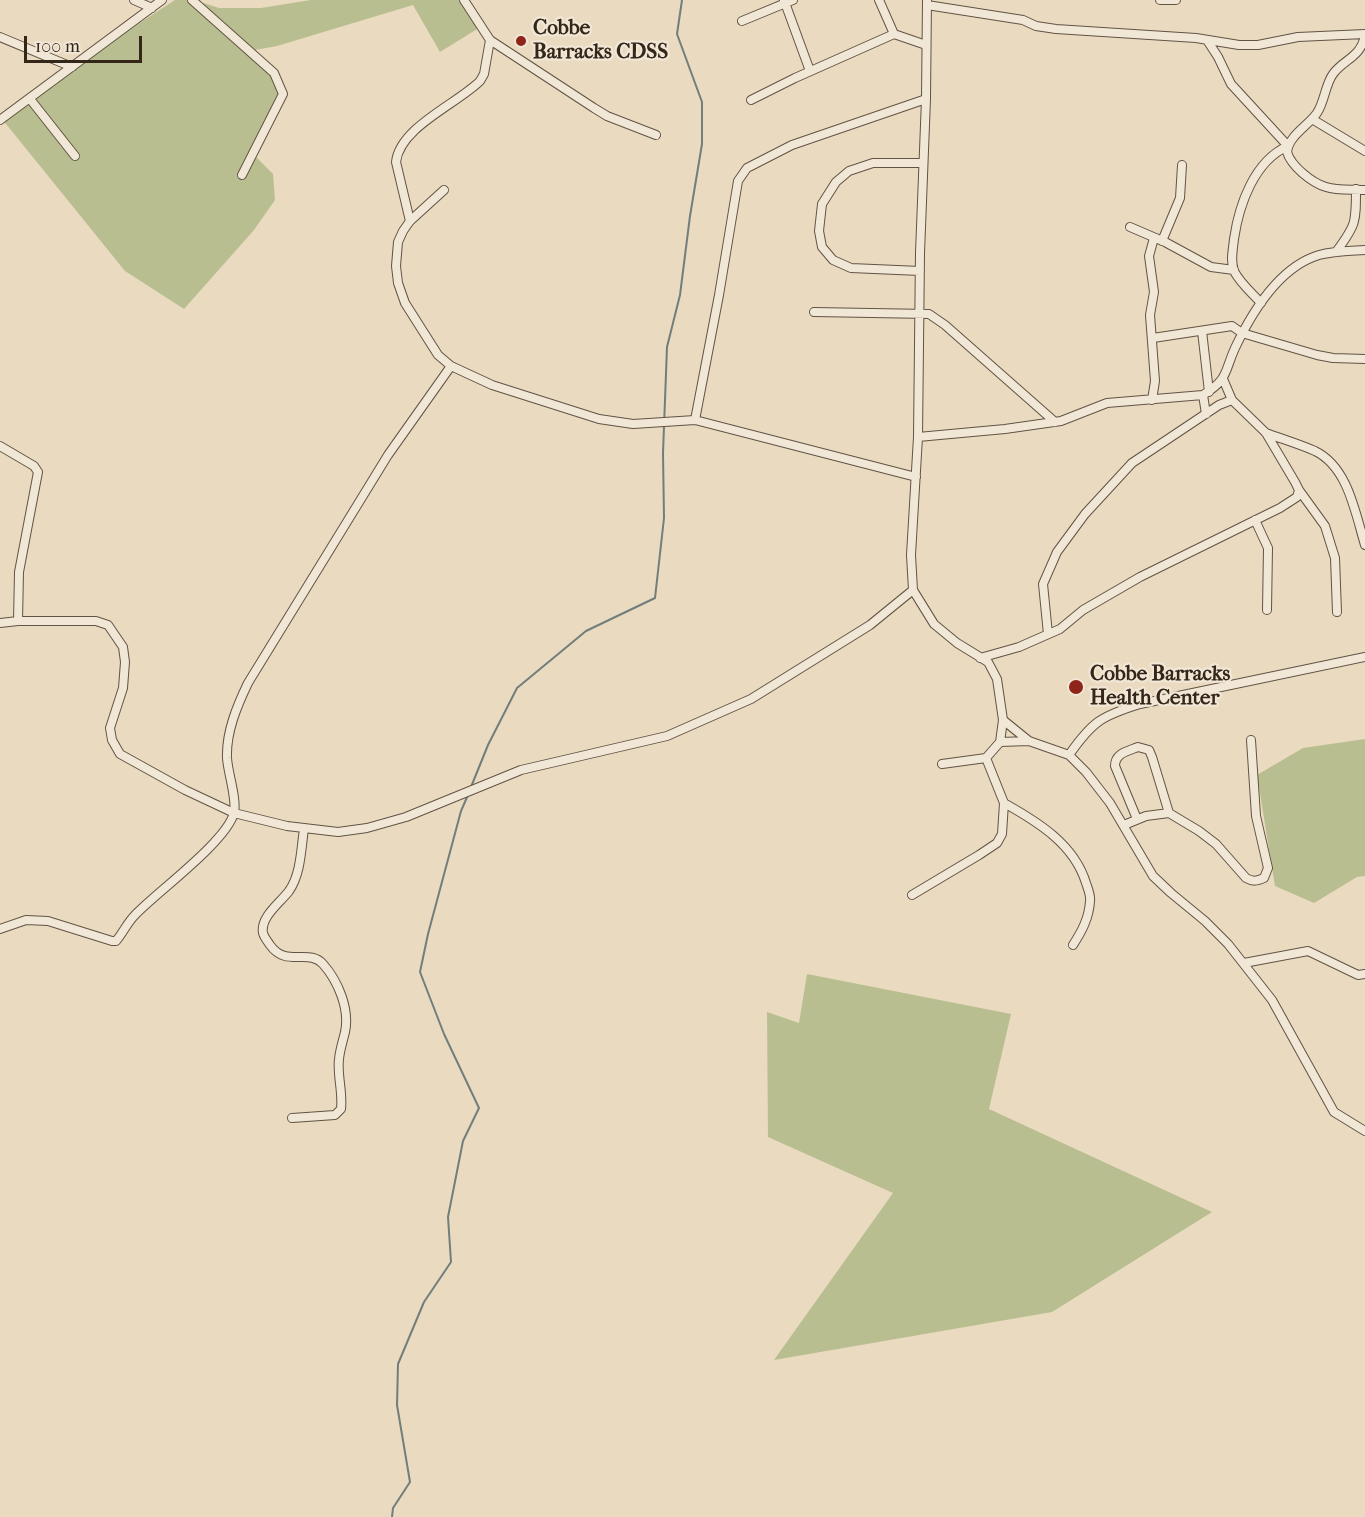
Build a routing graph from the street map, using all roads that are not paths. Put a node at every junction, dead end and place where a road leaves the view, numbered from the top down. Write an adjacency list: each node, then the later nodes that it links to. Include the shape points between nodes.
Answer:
1 (134, 0): 10 (street)
2 (162, 0): 10 (street)
3 (192, 0): 31 (street, via 274,73 284,94)
4 (464, 0): 15 (street)
5 (879, 0): 12 (street)
6 (1160, 0): 7 (street)
7 (1176, 0)
8 (788, 1): 11 (street); 19 (street)
9 (927, 3): 16 (street, via 1056,29); 17 (street)
10 (152, 8): 18 (street)
11 (742, 21)
12 (894, 34): 17 (street); 19 (street)
13 (1365, 35): 16 (street, via 1298,37 1258,45); 23 (street, via 1364,44 1354,57 1334,72 1320,108)
14 (0, 37): 18 (street)
15 (490, 40): 25 (street, via 600,112); 35 (street, via 480,81 410,135 396,155)
16 (1207, 40): 26 (street, via 1231,84)
17 (926, 45): 21 (street)
18 (72, 67): 20 (street)
19 (810, 71): 22 (street)
20 (30, 99): 24 (street); 28 (street)
21 (926, 99): 29 (street); 55 (street, via 792,146 742,174)
22 (751, 100)
23 (1311, 119): 26 (street); 27 (street)
24 (0, 120)
25 (656, 135)
26 (1288, 146): 32 (street, via 1288,159 1294,167 1323,187); 40 (street, via 1265,162 1247,191 1236,227 1231,259)
27 (1365, 151)
28 (75, 156)
29 (923, 163): 41 (street); 41 (street, via 873,163 849,171 836,182 822,204 819,231 827,254 851,268)
30 (1182, 165): 37 (street, via 1180,198)
31 (242, 175)
32 (1356, 189): 34 (street); 39 (street, via 1356,218)
33 (444, 190): 35 (street)
34 (1365, 190)
35 (410, 221): 49 (street, via 398,242 398,283 415,320 438,355)
36 (1130, 227): 37 (street)
37 (1158, 239): 40 (street, via 1211,267); 47 (street, via 1149,256 1154,292 1150,315)
38 (1365, 250): 39 (street)
39 (1336, 252): 42 (street, via 1305,261 1283,277)
40 (1234, 270): 42 (street)
41 (920, 271): 44 (street)
42 (1261, 303): 46 (street)
43 (814, 312): 44 (street)
44 (919, 313): 56 (street, via 940,321); 58 (street)
45 (1202, 331): 46 (street, via 1232,326); 47 (street); 51 (street)
46 (1242, 333): 48 (street, via 1317,355); 50 (street)
47 (1153, 338): 52 (street)
48 (1365, 359)
49 (451, 366): 55 (street, via 492,385 598,419 633,424); 80 (street, via 388,456 248,683 228,738)
50 (1223, 379): 51 (street); 53 (street)
51 (1206, 394): 52 (street); 54 (street)
52 (1152, 400): 56 (street, via 1107,403)
53 (1232, 400): 54 (street); 57 (street)
54 (1206, 414): 69 (street, via 1132,463 1085,514 1057,552 1043,584)
55 (695, 420): 60 (street)
56 (1055, 422): 58 (street)
57 (1266, 433): 61 (street); 63 (street, via 1328,460 1350,494)
58 (918, 437): 60 (street)
59 (0, 446): 67 (street, via 38,472 19,572)
60 (915, 477): 64 (street)
61 (1299, 490): 62 (street, via 1292,501); 66 (street, via 1325,526 1335,558)
62 (1255, 520): 65 (street, via 1268,548); 69 (street, via 1140,577)
63 (1365, 544)
64 (913, 590): 71 (street, via 934,624); 84 (street, via 870,625 751,699 667,736 521,770 406,817 367,828 338,832)
65 (1268, 610)
66 (1336, 612)
67 (18, 621): 68 (street); 80 (street, via 96,621 108,625 123,647 125,662 123,688 110,728 116,748 129,760)
68 (0, 623)
69 (1048, 634): 71 (street)
70 (1365, 657): 76 (street, via 1119,711 1089,728)
71 (980, 658): 72 (street, via 988,662 997,679)
72 (1003, 720): 74 (street); 75 (street)
73 (1251, 740): 81 (street, via 1256,816 1268,868 1264,878 1246,878 1216,844)
74 (1029, 741): 75 (street); 76 (street)
75 (1000, 742): 77 (street)
76 (1069, 755): 83 (street)
77 (986, 758): 78 (street); 79 (street)
78 (942, 764)
79 (1004, 803): 85 (street, via 1002,834 997,843); 87 (street, via 1052,833 1084,878 1091,899 1084,928)
80 (234, 813): 84 (street); 86 (street, via 201,856 136,914 116,941 48,921 26,920)
81 (1169, 813): 82 (street); 82 (street, via 1149,750 1138,747 1115,759)
82 (1137, 819): 83 (street)
83 (1124, 825): 88 (street, via 1153,876 1205,921)
84 (304, 829): 90 (street, via 298,871 290,890 271,911 263,933 272,948 284,957 311,957 324,964 345,1003 346,1023 339,1060 341,1109 335,1114)
85 (912, 895)
86 (0, 928)
87 (1073, 945)
88 (1244, 963): 89 (street, via 1308,951 1358,975); 91 (street, via 1272,1000 1334,1112)
89 (1365, 974)
90 (292, 1118)
91 (1365, 1131)

